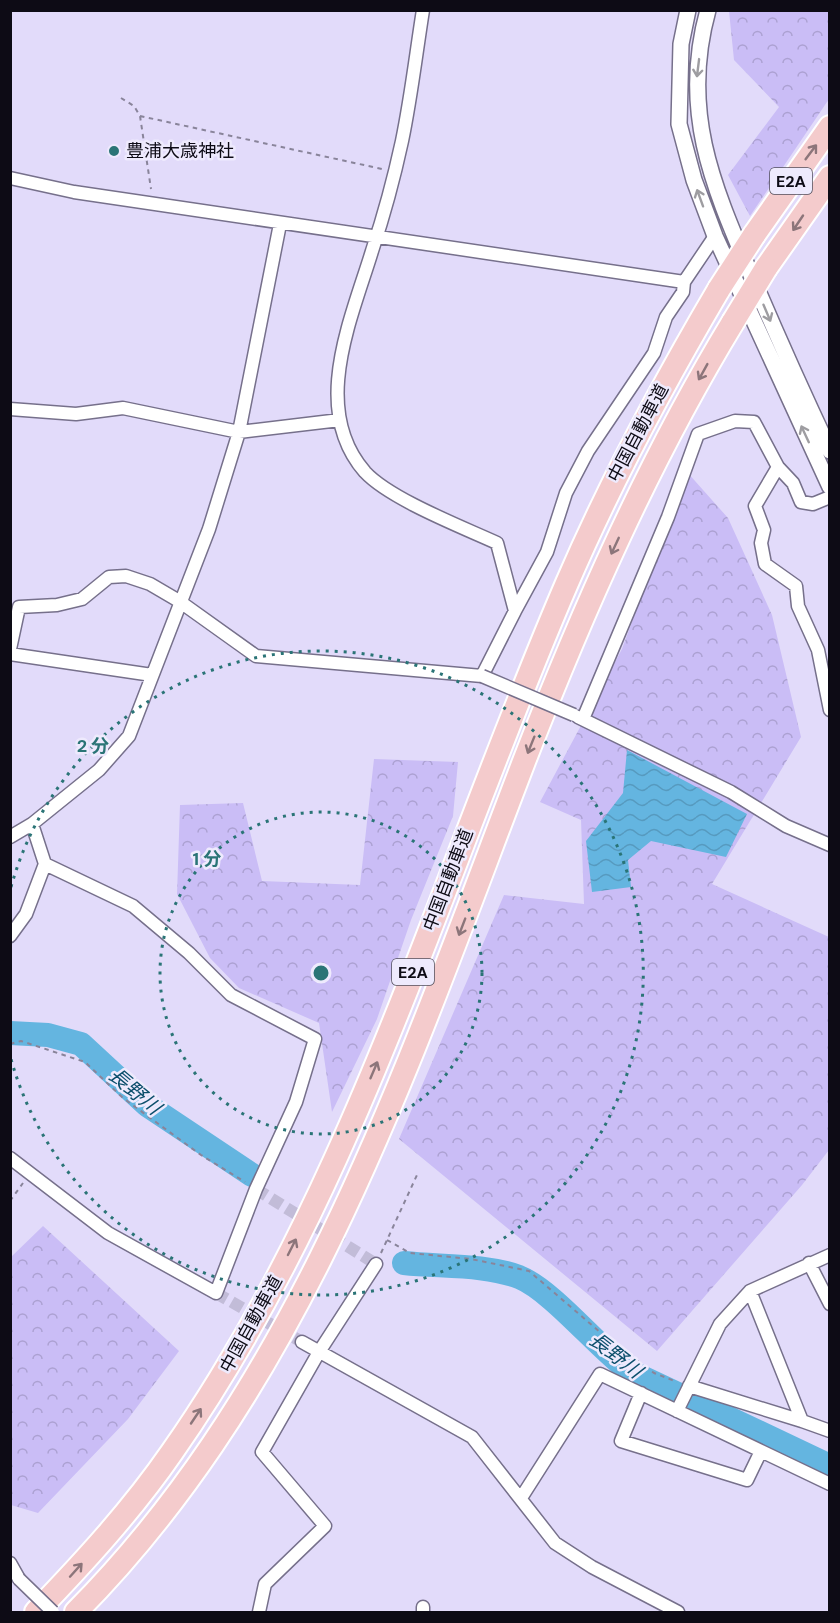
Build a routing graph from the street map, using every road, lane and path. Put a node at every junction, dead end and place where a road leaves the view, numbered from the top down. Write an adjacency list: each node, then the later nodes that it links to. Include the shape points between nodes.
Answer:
1 (423, 10): 7 (street)
2 (688, 10): 12 (street, one-way to 2, via 679,124 681,44)
3 (708, 10): 18 (street, one-way to 18, via 697,81 699,123 708,168 750,273)
4 (121, 98): 5 (path, via 134,106)
5 (140, 116): 7 (path); 10 (path)
6 (830, 127): 59 (highway, 中国自動車道 / E2A, one-way to 6, bridge, via 124,1515 171,1453 220,1379 298,1236 374,1068 567,581 649,411 719,289)
7 (394, 172): 13 (street)
8 (830, 177): 61 (highway, 中国自動車道 / E2A, one-way to 61, bridge, via 766,268 675,423 594,591 401,1080 326,1246 280,1334 195,1469 145,1534)
9 (10, 178): 10 (street)
10 (153, 204): 11 (street)
11 (280, 224): 13 (street); 17 (street)
12 (715, 236): 14 (street); 21 (street, one-way to 12)
13 (377, 237): 14 (street); 16 (street, via 341,352)
14 (684, 282): 24 (street, via 654,353 588,451 566,493 547,552)
15 (10, 409): 17 (street, via 76,414 123,408)
16 (340, 420): 17 (street); 24 (street, via 351,451 367,473 405,500 497,543)
17 (238, 432): 23 (street, via 209,529)
18 (826, 433): 19 (street)
19 (830, 451)
20 (778, 467): 22 (street, via 793,483 801,502 813,504); 29 (street, via 755,506 764,530 761,543 765,564 796,586 798,606 818,650); 30 (street, via 754,422 735,421 698,434 668,517)
21 (830, 487)
22 (830, 497)
23 (179, 601): 25 (street, via 150,584 126,576 108,578 82,598 57,606 19,607); 27 (street); 28 (street, via 256,656)
24 (515, 611): 28 (street)
25 (10, 649)
26 (10, 654): 27 (street)
27 (152, 675): 31 (street, via 129,736 99,770)
28 (482, 676): 30 (street, bridge)
29 (830, 710)
30 (578, 717): 33 (street)
31 (32, 824): 32 (street); 34 (street)
32 (10, 837)
33 (830, 845)
34 (45, 864): 35 (street, via 26,914); 40 (street, via 134,906 231,995 315,1038 296,1102)
35 (10, 936)
36 (10, 1044): 40 (path, via 21,1041 85,1062 123,1098)
37 (10, 1158): 38 (street)
38 (30, 1173): 40 (street, via 108,1233 216,1293); 41 (path)
39 (417, 1175): 42 (path)
40 (256, 1189)
41 (10, 1201)
42 (387, 1240): 45 (path); 50 (path, via 410,1253 471,1258 529,1271 654,1373)
43 (830, 1255): 44 (street)
44 (809, 1263): 46 (street); 47 (street)
45 (376, 1264): 49 (street)
46 (750, 1291): 50 (street, via 720,1324); 53 (street)
47 (830, 1304)
48 (302, 1342): 49 (street)
49 (319, 1352): 57 (street, via 472,1437); 62 (street, via 262,1452 325,1526 265,1584)
50 (689, 1386): 52 (street); 53 (street)
51 (641, 1393): 52 (street); 55 (street, via 621,1441 747,1480); 57 (street, via 600,1374)
52 (677, 1411): 55 (street)
53 (802, 1421): 54 (street)
54 (830, 1431)
55 (761, 1451): 56 (street)
56 (830, 1484)
57 (521, 1498): 63 (street, via 555,1543)
58 (10, 1563): 60 (street, bridge, via 20,1579)
59 (36, 1612)
60 (53, 1612)
61 (76, 1612)
62 (259, 1612)
63 (678, 1612)

